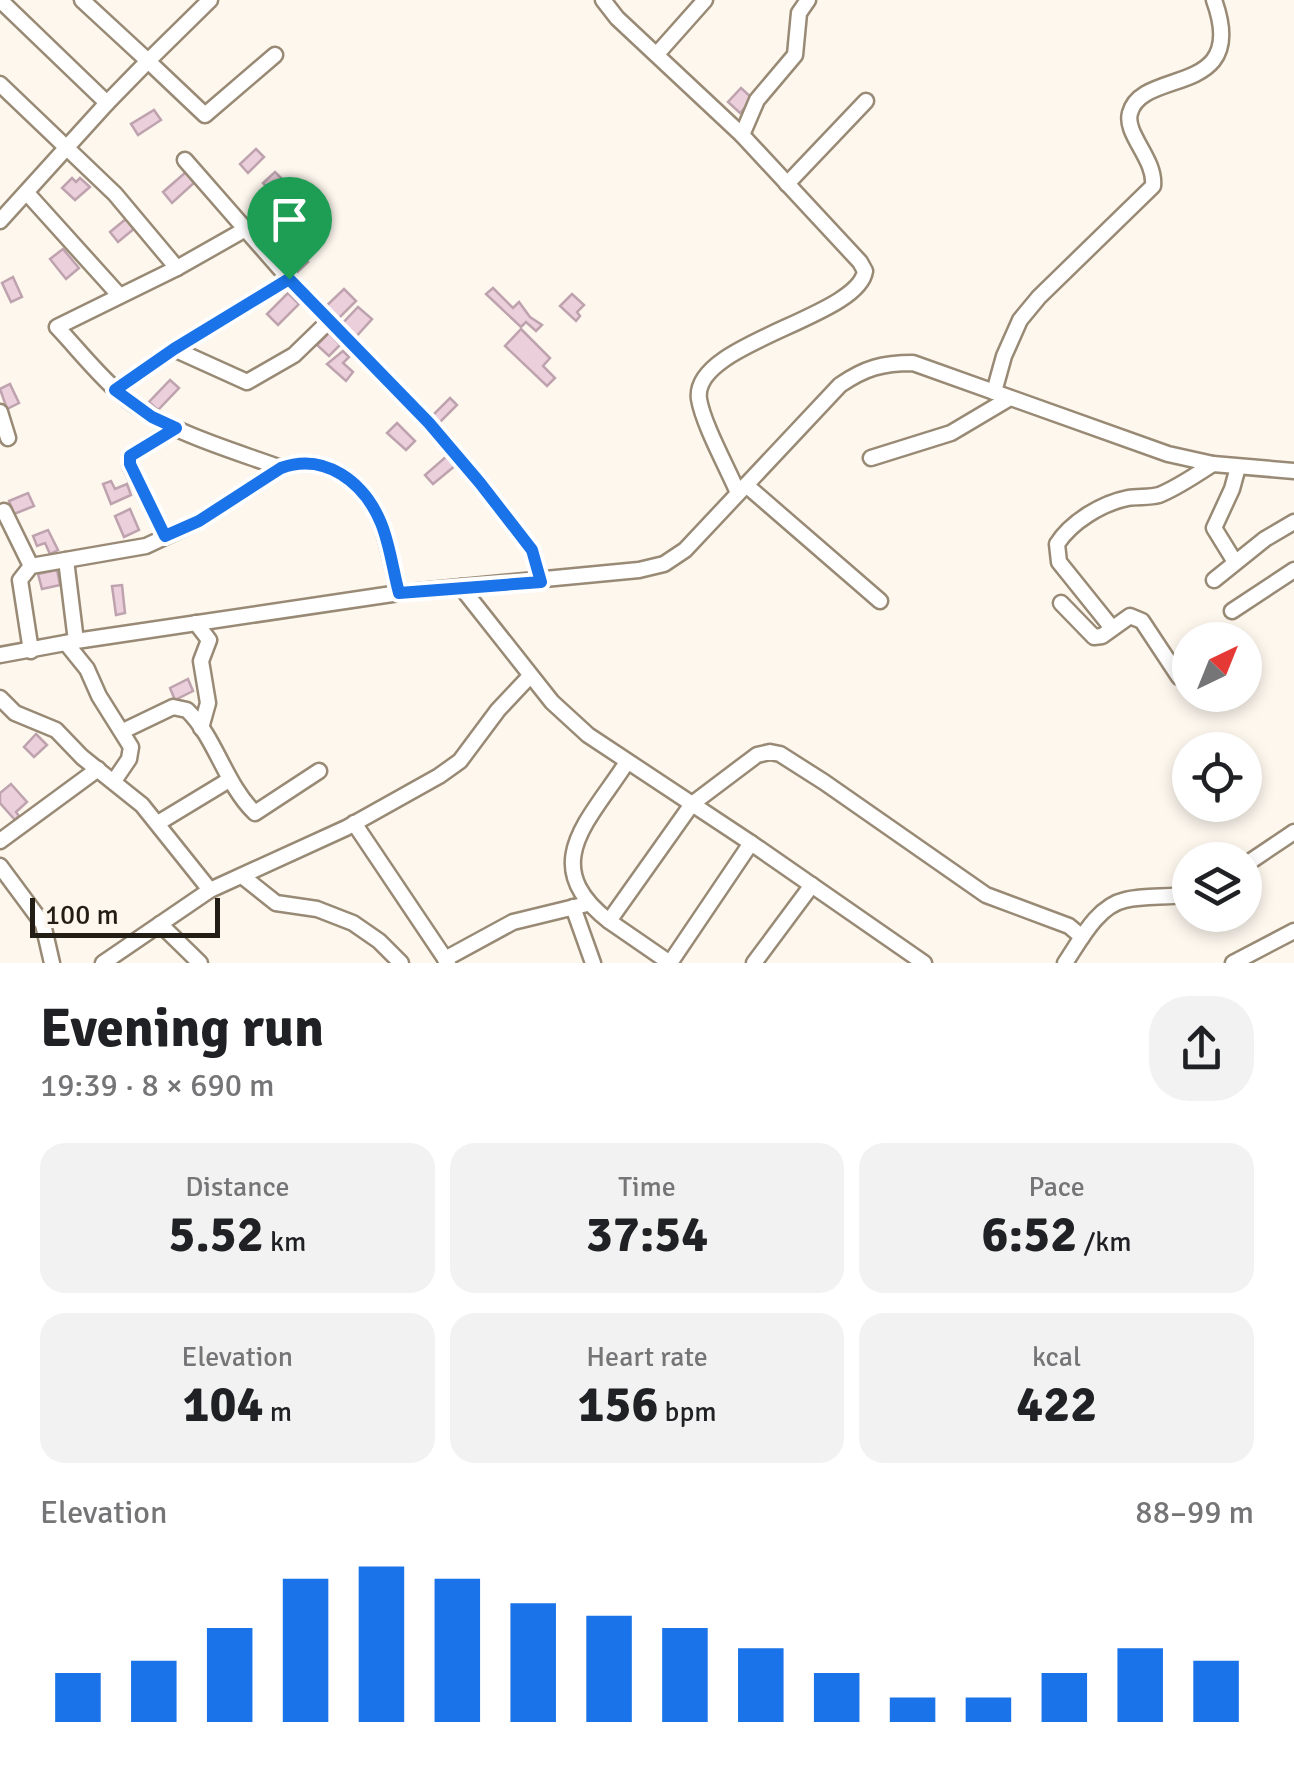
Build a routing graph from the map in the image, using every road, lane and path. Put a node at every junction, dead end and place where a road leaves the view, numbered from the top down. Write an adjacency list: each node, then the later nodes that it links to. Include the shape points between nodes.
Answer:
1 (0, 0): 13 (street)
2 (82, 0): 10 (street)
3 (210, 0): 10 (street)
4 (603, 0): 8 (street)
5 (705, 0): 8 (street)
6 (808, 0): 14 (street, via 799,13 795,55 757,100)
7 (1214, 0): 27 (street, via 1220,22 1216,58 1140,99 1129,114 1150,159 1154,186 1020,320)
8 (657, 54): 14 (street)
9 (275, 55): 10 (street, via 205,115)
10 (148, 60): 13 (street)
11 (0, 84): 15 (street)
12 (866, 102): 17 (street)
13 (106, 103): 15 (street)
14 (742, 134): 17 (street)
15 (67, 149): 18 (street); 21 (street)
16 (185, 160): 20 (street)
17 (787, 184): 37 (street, via 860,262 864,280 838,302 751,344 704,381 699,401)
18 (27, 193): 19 (street); 23 (street)
19 (0, 221)
20 (244, 230): 21 (street); 22 (street)
21 (177, 268): 23 (street)
22 (289, 279): 24 (street); 25 (street)
23 (118, 295): 26 (street, via 57,326)
24 (328, 322): 25 (street, via 294,354 248,382); 46 (street, via 480,483 532,550)
25 (174, 349): 26 (street)
26 (115, 390): 30 (street)
27 (994, 392): 28 (street); 37 (street, via 913,363 862,370)
28 (1010, 398): 32 (street, via 951,433); 33 (street)
29 (0, 412): 31 (street)
30 (176, 428): 35 (street); 40 (street, via 130,456)
31 (8, 438)
32 (871, 458)
33 (1213, 464): 34 (street); 53 (street, via 1154,497 1102,507 1056,544 1059,562)
34 (1238, 467): 36 (street); 42 (street, via 1214,528)
35 (281, 468): 40 (street); 48 (street, via 320,463 352,483 380,522)
36 (1294, 471)
37 (742, 489): 46 (street, via 664,564); 49 (street)
38 (4, 511): 43 (street)
39 (1294, 522): 42 (street)
40 (165, 536): 41 (street, via 146,546)
41 (66, 560): 43 (street); 54 (street)
42 (1235, 562): 45 (street)
43 (32, 566): 55 (street, via 20,580)
44 (1294, 570): 51 (street)
45 (1214, 580)
46 (541, 582): 47 (street)
47 (461, 587): 48 (street); 58 (street)
48 (399, 593): 52 (street)
49 (880, 601)
50 (1061, 602): 53 (street, via 1094,637)
51 (1232, 611)
52 (196, 623): 54 (street); 60 (street, via 209,640 200,666 208,702)
53 (1112, 628): 57 (street, via 1130,616 1142,621)
54 (71, 642): 55 (street); 61 (street)
55 (31, 651): 56 (street)
56 (0, 656)
57 (1172, 665)
58 (530, 676): 62 (street, via 566,718); 69 (street, via 460,761)
59 (0, 698): 63 (street, via 15,713 56,730)
60 (201, 728): 61 (street, via 187,710 173,707); 65 (street)
61 (123, 731): 66 (street, via 129,759)
62 (628, 762): 67 (street); 79 (street, via 574,848)
63 (98, 770): 66 (street); 71 (street)
64 (319, 771): 65 (street, via 258,813)
65 (230, 780): 68 (street)
66 (114, 781): 68 (street)
67 (692, 804): 72 (street); 80 (street); 83 (street, via 756,755 780,754 986,895)
68 (158, 823): 77 (street)
69 (354, 823): 75 (street); 85 (street)
70 (1294, 832): 73 (street)
71 (0, 842)
72 (751, 843): 76 (street); 90 (street)
73 (1262, 854)
74 (0, 866): 86 (street, via 43,924)
75 (242, 876): 77 (street); 88 (street, via 276,902 352,923)
76 (812, 885): 91 (street); 92 (street)
77 (210, 890): 81 (street)
78 (1172, 895): 83 (street, via 1113,904)
79 (580, 905): 80 (street); 85 (street, via 513,922); 89 (street)
80 (608, 921): 90 (street)
81 (160, 924): 84 (street); 87 (street)
82 (1294, 931): 94 (street)
83 (1082, 937): 93 (street)
84 (110, 961)
85 (446, 961)
86 (52, 963)
87 (200, 963)
88 (401, 963)
89 (593, 963)
90 (670, 963)
91 (754, 963)
92 (924, 963)
93 (1065, 963)
94 (1233, 963)

